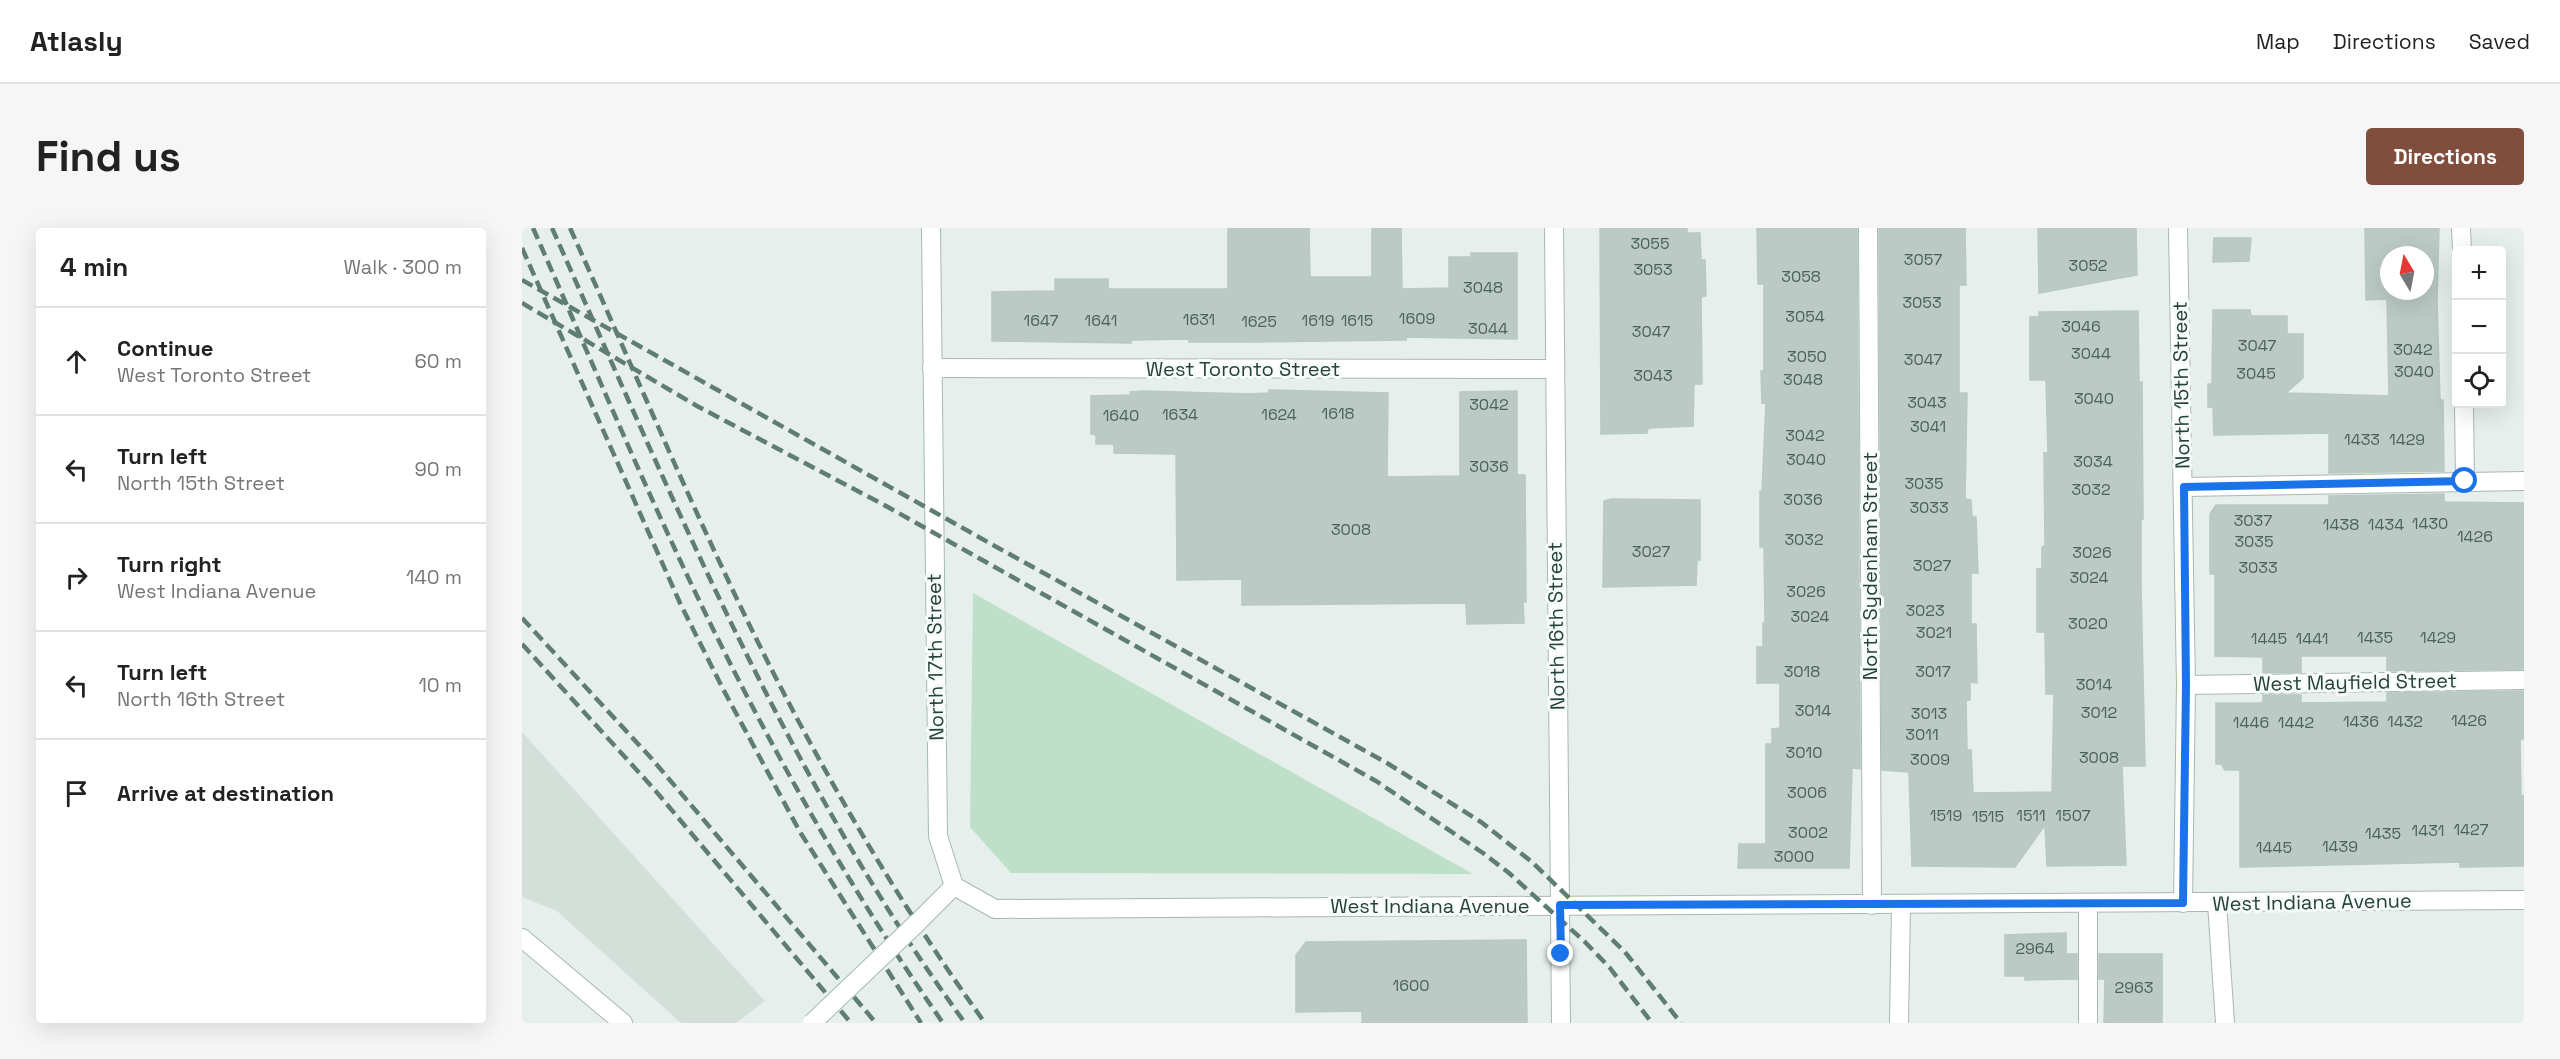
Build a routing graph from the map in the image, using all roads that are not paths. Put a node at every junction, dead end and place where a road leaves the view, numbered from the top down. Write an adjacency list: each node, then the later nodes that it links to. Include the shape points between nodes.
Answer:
1 (931, 228): 7 (street, North 17th Street)
2 (1554, 228): 8 (street, North 16th Street)
3 (1868, 228): 21 (street, North Sydenham Street)
4 (2178, 228): 12 (street, North 15th Street)
5 (2461, 228): 6 (street)
6 (2462, 246)
7 (932, 368): 8 (street, West Toronto Street); 15 (street, North 17th Street, via 938,836)
8 (1554, 369): 20 (street, North 16th Street)
9 (2464, 408): 10 (street)
10 (2465, 481): 11 (street); 12 (street)
11 (2524, 481)
12 (2184, 487): 14 (street, North 15th Street)
13 (2524, 680): 14 (street, West Mayfield Street)
14 (2186, 685): 18 (street, North 15th Street)
15 (954, 886): 20 (street, West Indiana Avenue, via 995,909); 25 (street, bridge)
16 (2524, 900): 19 (street, West Indiana Avenue)
17 (2088, 903): 18 (street, West Indiana Avenue); 22 (street, West Indiana Avenue); 28 (street)
18 (2183, 903): 19 (street, West Indiana Avenue)
19 (2217, 903): 29 (street)
20 (1560, 905): 21 (street, West Indiana Avenue); 26 (street, North 16th Street)
21 (1872, 905): 22 (street, West Indiana Avenue)
22 (1901, 905): 27 (street)
23 (522, 938): 24 (street)
24 (623, 1023)
25 (812, 1023)
26 (1562, 1023)
27 (1899, 1023)
28 (2088, 1023)
29 (2225, 1023)

